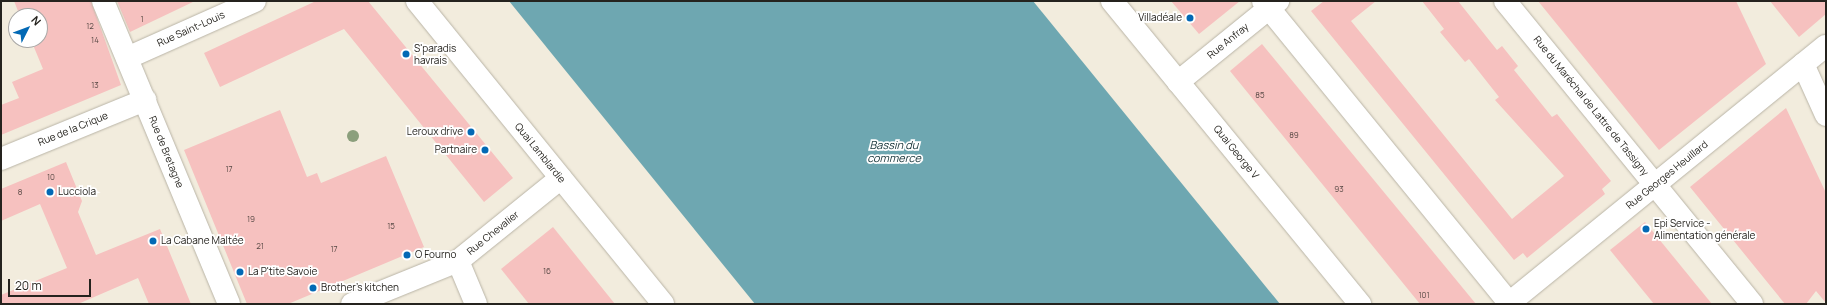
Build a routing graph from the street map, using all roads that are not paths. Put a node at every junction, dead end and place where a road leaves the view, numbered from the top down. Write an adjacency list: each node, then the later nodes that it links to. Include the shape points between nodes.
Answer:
1 (102, 1): 8 (street, Rue de Bretagne)
2 (255, 1): 8 (street, Rue Saint-Louis)
3 (417, 1): 14 (street, Quai Lamblardie)
4 (1112, 1): 10 (street, Quai George V)
5 (1505, 1): 15 (street, Rue du Maréchal de Lattre de Tassigny)
6 (1270, 3): 10 (street, Rue Anfray); 22 (street)
7 (1826, 46): 9 (street, Rue Georges Heuillard)
8 (127, 58): 11 (street, Rue de Bretagne)
9 (1803, 64): 12 (street); 15 (street, Rue Georges Heuillard)
10 (1178, 82): 21 (street, Quai George V)
11 (145, 100): 13 (street, Rue de la Crique); 17 (street, Rue de Bretagne)
12 (1826, 115)
13 (1, 159)
14 (561, 178): 16 (street, Rue Chevalier); 20 (street, Quai Lamblardie)
15 (1655, 185): 22 (street, Rue Georges Heuillard); 23 (street, Rue du Maréchal de Lattre de Tassigny)
16 (458, 261): 18 (street, Rue Chevalier); 19 (street)
17 (229, 304)
18 (352, 304)
19 (476, 304)
20 (663, 304)
21 (1360, 304)
22 (1509, 304)
23 (1752, 304)

